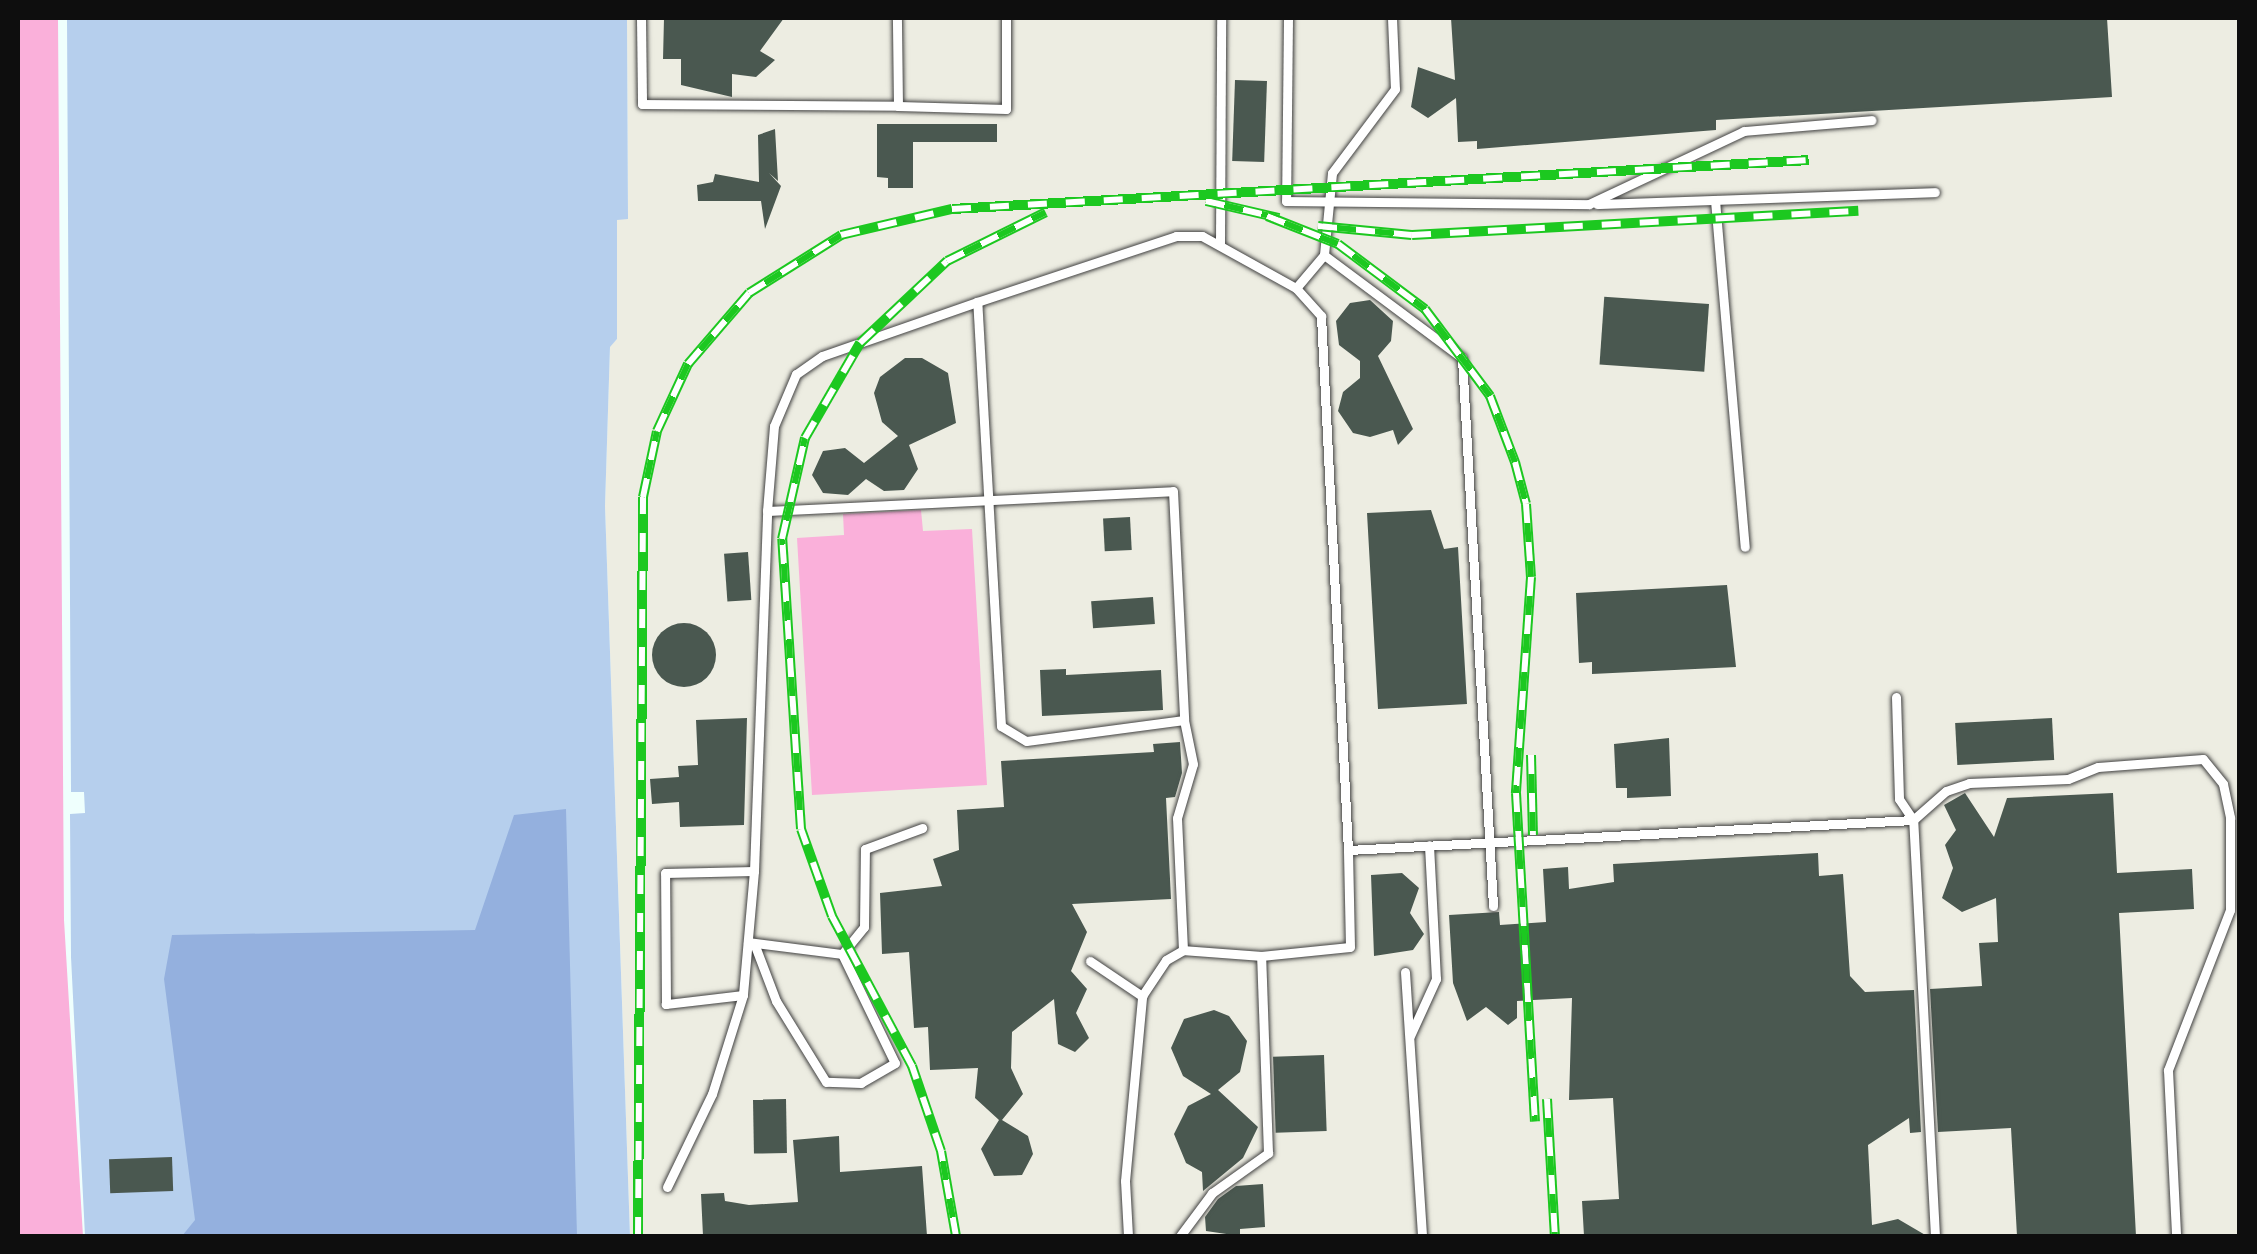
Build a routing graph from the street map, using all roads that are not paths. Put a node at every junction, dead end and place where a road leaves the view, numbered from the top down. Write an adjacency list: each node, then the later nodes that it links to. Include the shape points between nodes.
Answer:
1 (641, 18): 7 (lane, via 642,104)
2 (898, 18): 7 (lane)
3 (1006, 18): 7 (lane, via 1006,109)
4 (1221, 18): 13 (lane)
5 (1288, 18): 12 (lane, via 1286,201)
6 (1392, 18): 12 (lane, via 1395,89 1332,173)
7 (898, 106)
8 (1872, 120): 11 (lane, via 1744,131)
9 (1934, 192): 10 (lane)
10 (1715, 200): 11 (lane); 19 (lane)
11 (1589, 204): 12 (lane)
12 (1329, 206): 14 (lane)
13 (1220, 245): 15 (lane); 16 (lane, via 1202,236 1153,240)
14 (1324, 255): 15 (lane); 24 (lane, via 1462,358)
15 (1296, 288): 26 (lane, via 1320,316)
16 (977, 302): 17 (lane); 18 (lane, via 822,356 796,374 774,426)
17 (988, 498): 18 (lane); 21 (lane, via 1174,491); 21 (lane, via 999,710 1006,732 1026,740)
18 (767, 511): 27 (lane)
19 (1745, 547)
20 (1896, 697): 22 (lane, via 1899,798)
21 (1184, 720): 30 (lane, via 1193,764 1177,818)
22 (1912, 820): 24 (lane); 42 (lane); 43 (lane, via 1946,791 1969,783 2068,779 2098,767 2204,759 2223,784 2230,818 2230,910 2168,1070)
23 (922, 828): 31 (lane, via 864,849 864,927)
24 (1490, 841): 25 (lane); 28 (lane)
25 (1429, 845): 26 (lane); 37 (lane, via 1436,980)
26 (1348, 850): 32 (lane, via 1350,947)
27 (754, 872): 29 (lane); 35 (lane, via 665,873 666,1004)
28 (1493, 906)
29 (751, 942): 31 (lane); 31 (lane, via 776,1001 826,1082 861,1083 895,1063); 35 (lane)
30 (1184, 950): 32 (lane); 36 (lane, via 1166,960)
31 (842, 954)
32 (1262, 956): 40 (lane, via 1268,1153 1212,1192)
33 (1090, 961): 36 (lane)
34 (1404, 972): 37 (lane)
35 (743, 995): 38 (lane, via 712,1094)
36 (1142, 996): 39 (lane, via 1126,1180)
37 (1409, 1038): 41 (lane)
38 (667, 1188)
39 (1128, 1236)
40 (1180, 1236)
41 (1422, 1236)
42 (1936, 1236)
43 (2176, 1236)

